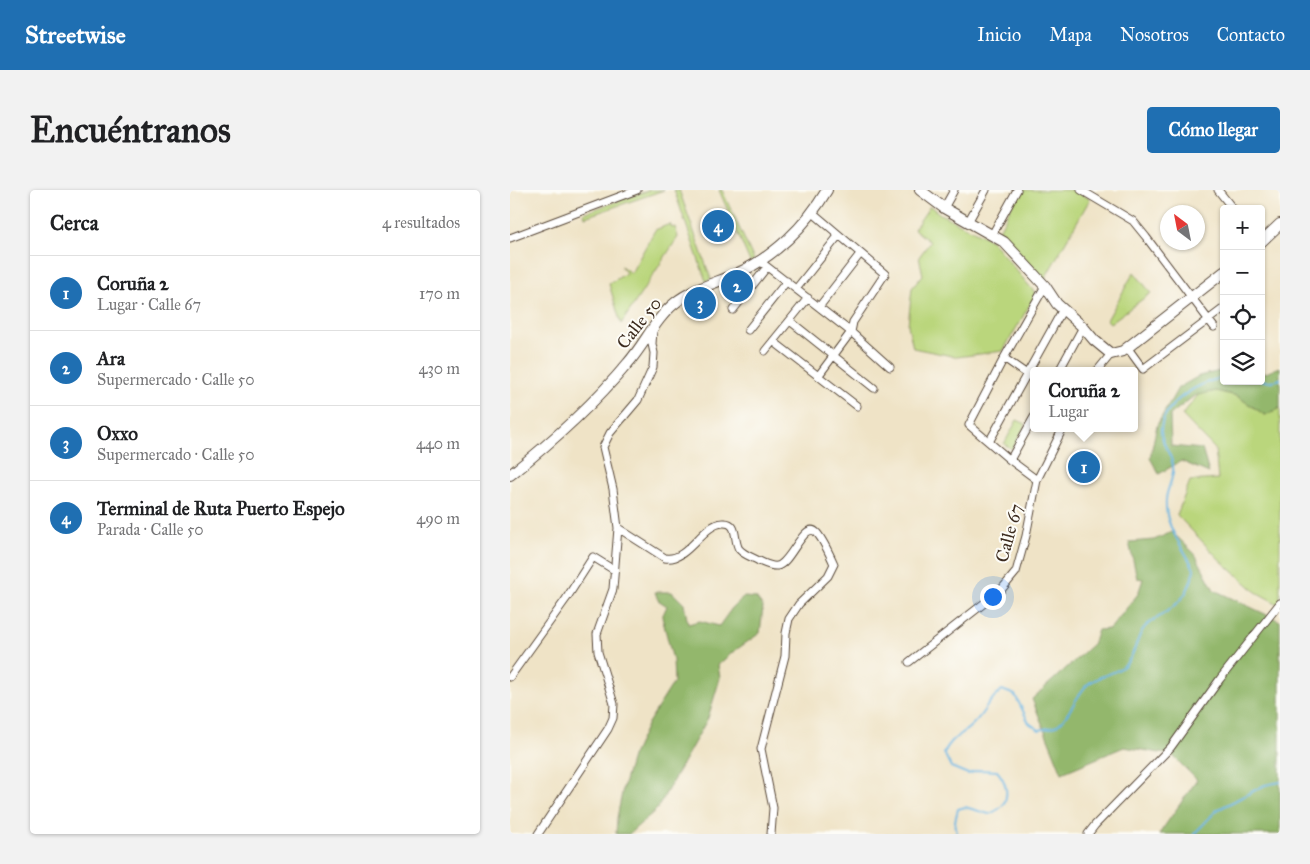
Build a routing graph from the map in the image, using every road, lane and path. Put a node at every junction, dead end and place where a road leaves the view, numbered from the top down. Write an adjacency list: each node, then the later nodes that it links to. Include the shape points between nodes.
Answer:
1 (637, 190): 16 (street)
2 (827, 190): 11 (main road, Calle 50)
3 (954, 190): 10 (street)
4 (986, 190): 12 (street)
5 (1016, 190): 15 (street)
6 (1081, 190): 24 (street, via 1133,221)
7 (1218, 190): 9 (street)
8 (923, 191): 10 (main road)
9 (1230, 205)
10 (944, 208): 12 (main road)
11 (812, 212): 14 (street); 19 (main road, Calle 50)
12 (968, 222): 15 (main road)
13 (1280, 224): 17 (main road)
14 (838, 235): 18 (street); 23 (street)
15 (992, 235): 22 (main road, via 1004,242)
16 (510, 238)
17 (1265, 238)
18 (860, 254): 26 (street); 36 (street, via 885,274 853,322)
19 (764, 264): 21 (street); 28 (street); 34 (main road, Calle 50, via 683,297 666,311)
20 (1220, 275): 24 (main road)
21 (786, 282): 23 (street); 35 (street)
22 (1045, 286): 27 (main road); 42 (street)
23 (796, 289): 25 (street)
24 (1192, 297): 30 (street); 38 (main road)
25 (808, 298): 26 (street); 31 (street)
26 (819, 307): 36 (street)
27 (1063, 309): 32 (main road); 46 (street)
28 (733, 310)
29 (1220, 311): 30 (street)
30 (1209, 320): 33 (street); 38 (street, via 1143,369)
31 (790, 321): 37 (street); 41 (street)
32 (1083, 327): 40 (main road); 44 (street)
33 (1214, 327)
34 (653, 330): 55 (main road, Calle 50, via 591,405); 57 (street, via 653,367 638,400 610,433 603,447)
35 (748, 330)
36 (852, 332): 41 (street); 43 (street)
37 (773, 341): 39 (street); 47 (street)
38 (1127, 348): 40 (main road)
39 (765, 351)
40 (1111, 354): 45 (street)
41 (834, 356): 47 (street); 49 (street)
42 (1004, 358): 46 (street); 53 (street, via 969,425)
43 (890, 367)
44 (1061, 367)
45 (1100, 367)
46 (1026, 374): 48 (street); 53 (street)
47 (819, 375): 50 (street)
48 (1030, 376)
49 (874, 388)
50 (858, 406)
51 (1030, 424): 54 (street)
52 (1061, 432): 56 (street, Calle 67)
53 (989, 442): 54 (street)
54 (1010, 460): 56 (street)
55 (510, 475)
56 (1038, 480): 60 (street, Calle 67, via 1016,572 1001,590)
57 (618, 528): 58 (street); 63 (street, via 665,558 672,559 715,525 724,523 736,531 738,548 744,554 777,566 788,558 803,534 814,531 834,564 828,576 799,604 789,619 785,656 761,749 773,808)
58 (614, 570): 61 (street, via 593,558); 62 (street, via 612,589 597,634 598,652 614,704 613,718)
59 (1280, 603): 64 (street, via 1171,747)
60 (909, 662)
61 (510, 677)
62 (538, 834)
63 (771, 834)
64 (1088, 834)

